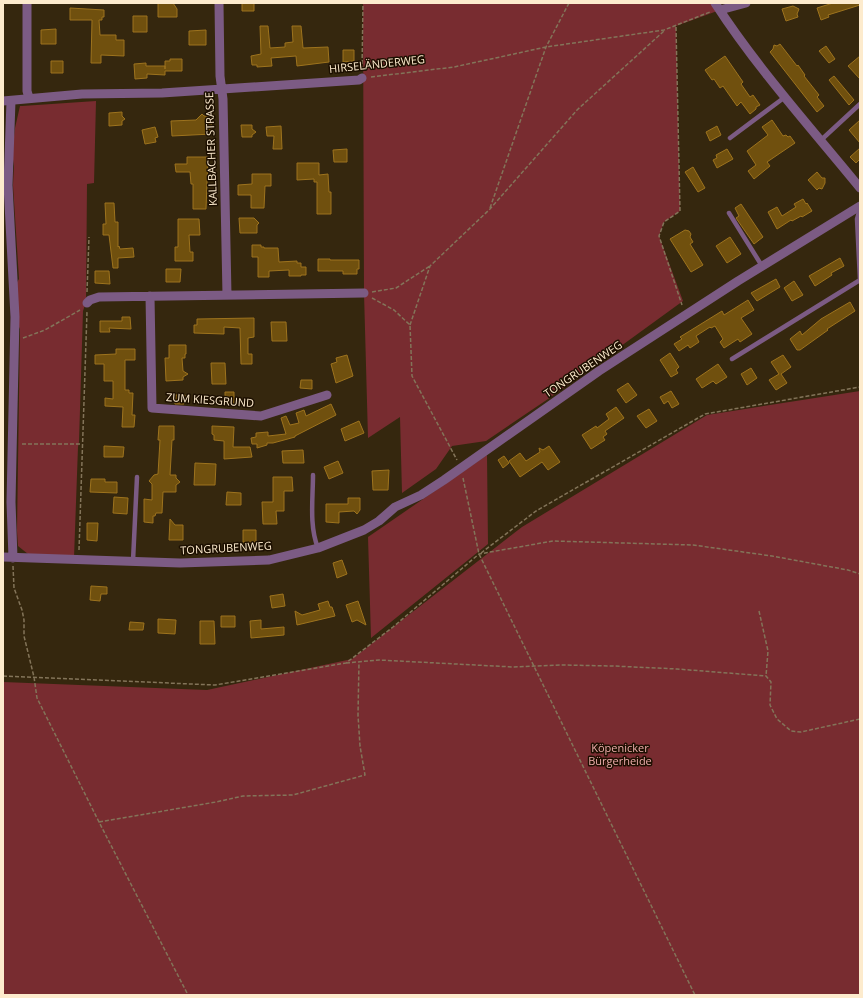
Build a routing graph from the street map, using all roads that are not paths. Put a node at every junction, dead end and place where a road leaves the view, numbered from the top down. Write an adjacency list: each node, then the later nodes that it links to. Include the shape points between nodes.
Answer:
1 (27, 3): 8 (street)
2 (219, 3): 6 (street, KALLBACHER STRASSE)
3 (746, 3): 4 (street)
4 (717, 7): 7 (street)
5 (362, 78): 6 (street, HIRSELÄNDERWEG)
6 (221, 88): 8 (street, HIRSELÄNDERWEG); 18 (street, KALLBACHER STRASSE)
7 (785, 97): 11 (lane); 12 (street)
8 (29, 98): 9 (street, HIRSELÄNDERWEG)
9 (7, 101): 27 (street, via 8,185 15,299 11,502)
10 (860, 104): 12 (lane)
11 (730, 138)
12 (820, 140): 13 (street)
13 (859, 185)
14 (860, 206): 16 (street, TONGRUBENWEG); 21 (lane, TONGRUBENWEG, via 857,219 860,280)
15 (729, 213): 16 (lane)
16 (762, 266): 25 (street, TONGRUBENWEG, via 599,371 421,495 395,506 373,525)
17 (364, 293): 18 (street)
18 (227, 295): 19 (street)
19 (150, 296): 20 (street, via 99,297); 22 (street, ZUM KIESGRUND, via 152,408 261,416)
20 (87, 303)
21 (732, 359)
22 (327, 395)
23 (313, 475): 25 (lane, via 314,527)
24 (136, 477): 28 (lane)
25 (318, 548): 28 (street, TONGRUBENWEG, via 256,561)
26 (3, 558): 27 (street, TONGRUBENWEG)
27 (13, 558): 28 (street, TONGRUBENWEG)
28 (133, 561)

